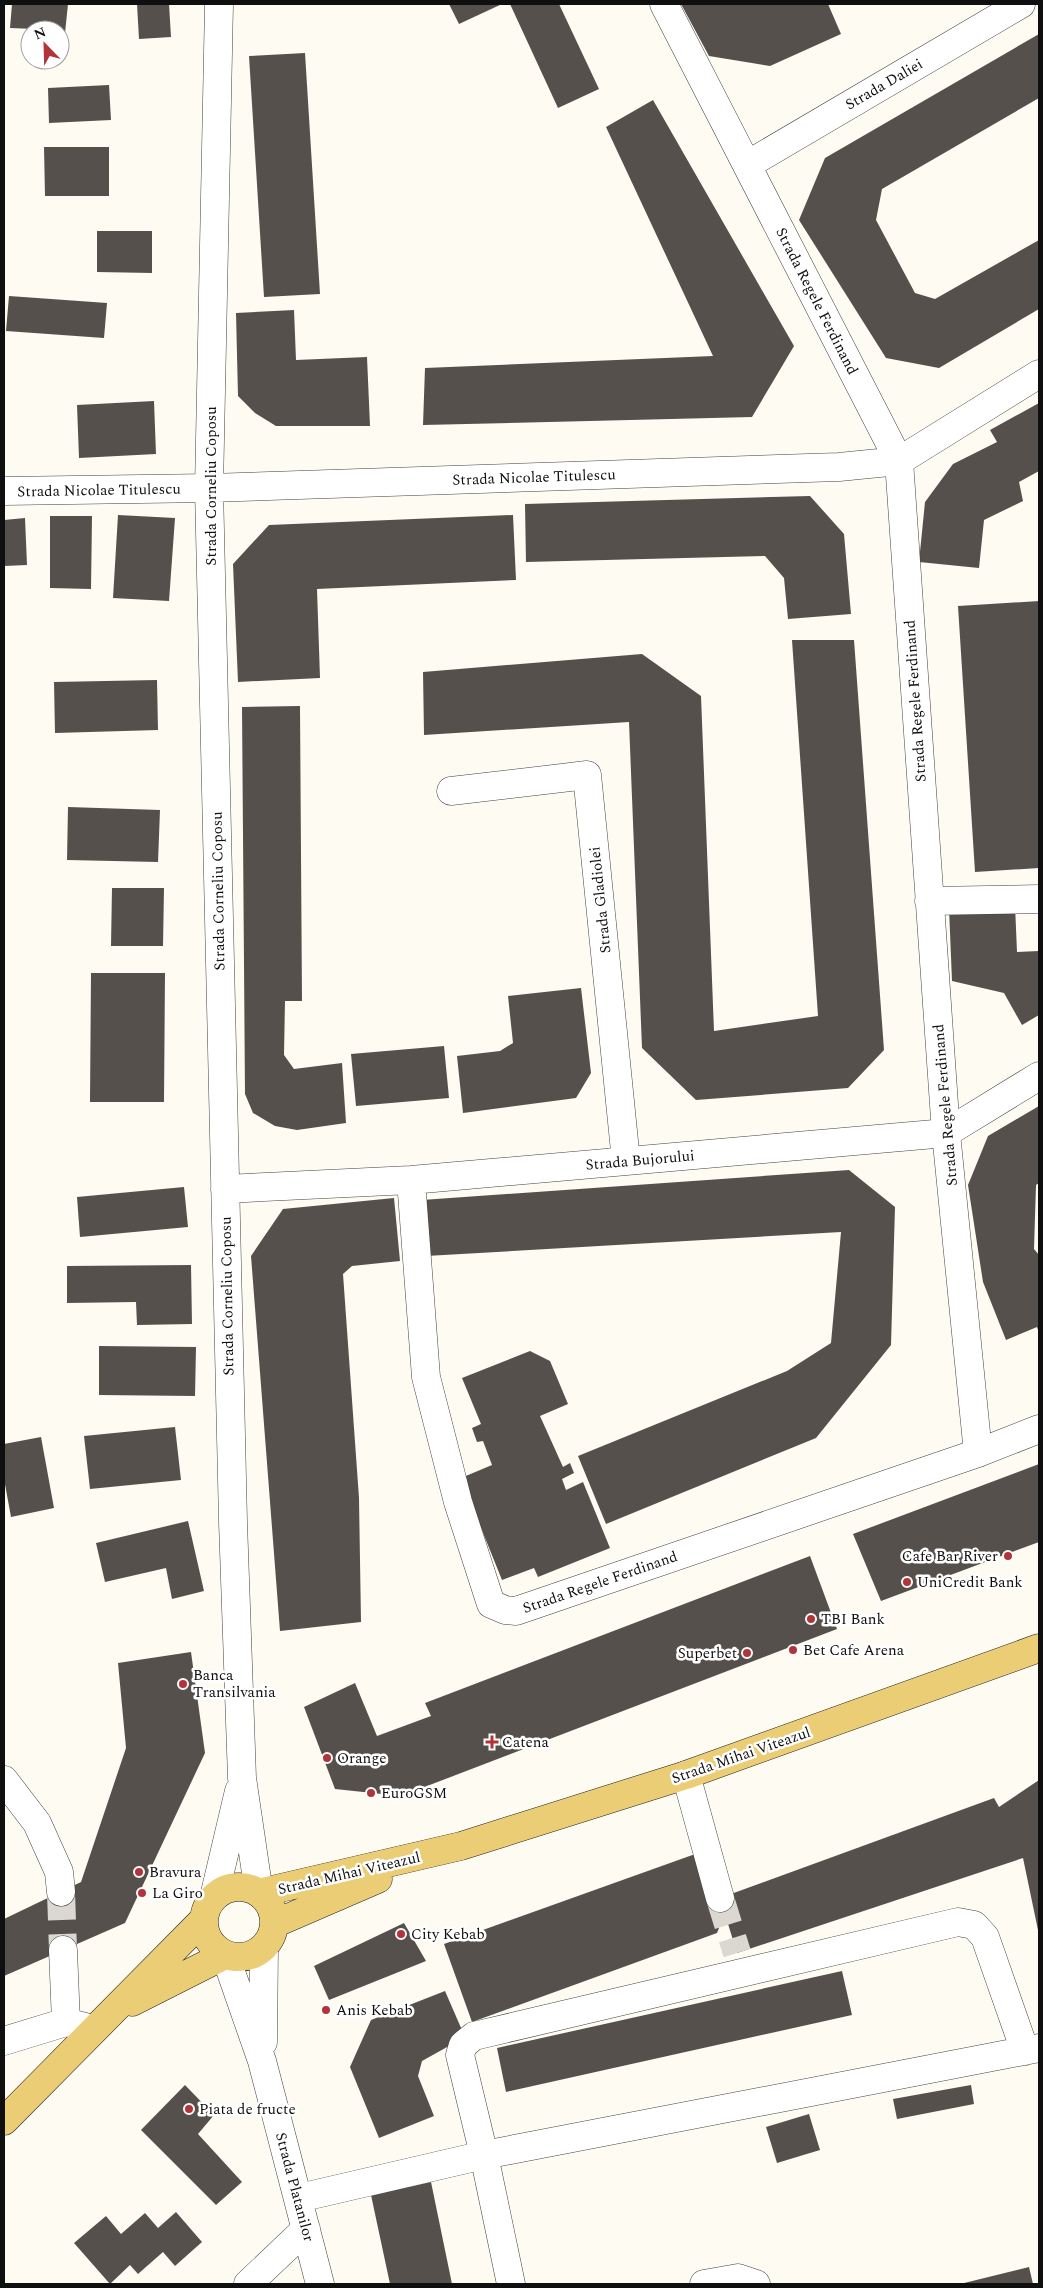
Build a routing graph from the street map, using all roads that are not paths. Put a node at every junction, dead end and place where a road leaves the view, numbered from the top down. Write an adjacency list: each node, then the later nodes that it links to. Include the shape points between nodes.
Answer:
1 (220, 4): 7 (street, Strada Corneliu Coposu)
2 (664, 4): 4 (street, Strada Regele Ferdinand)
3 (1021, 4): 4 (street, Strada Daliei)
4 (746, 165): 6 (street, Strada Regele Ferdinand)
5 (1039, 374): 6 (street, Strada Nicolae Titulescu)
6 (899, 461): 7 (street, Strada Nicolae Titulescu, via 839,467); 11 (street, Strada Regele Ferdinand)
7 (209, 488): 8 (street, Strada Nicolae Titulescu); 16 (street, Strada Corneliu Coposu)
8 (4, 491)
9 (451, 791): 14 (street, Strada Gladiolei, via 587,775)
10 (1039, 899): 11 (street)
11 (929, 901): 13 (street, Strada Regele Ferdinand)
12 (1039, 1076): 13 (street, Strada Bujorului)
13 (946, 1133): 14 (street, Strada Bujorului); 18 (street, Strada Regele Ferdinand)
14 (626, 1161): 15 (street, Strada Bujorului)
15 (411, 1180): 16 (street, Strada Bujorului); 18 (street, Strada Regele Ferdinand, via 426,1378 458,1502 492,1604 516,1611)
16 (225, 1189): 21 (street, Strada Corneliu Coposu)
17 (1039, 1429): 18 (street, Strada Regele Ferdinand)
18 (978, 1453)
19 (1039, 1648): 20 (main road, Strada Mihai Viteazul)
20 (686, 1775): 23 (main road, Strada Mihai Viteazul); 26 (street)
21 (242, 1778): 25 (street, Strada Corneliu Coposu); 27 (street, Strada Corneliu Coposu)
22 (4, 1780): 24 (street, via 37,1823 59,1872)
23 (439, 1853): 25 (main road, Strada Mihai Viteazul); 28 (main road, Strada Mihai Viteazul)
24 (61, 1892)
25 (259, 1893): 27 (main road, via 248,1888 224,1890); 28 (main road, via 273,1912)
26 (720, 1898)
27 (209, 1908): 30 (main road, via 207,1938); 31 (main road)
28 (269, 1936): 30 (main road, via 249,1956); 36 (street, Strada Platanilor)
29 (63, 1950): 32 (street)
30 (225, 1955): 31 (main road); 36 (street, Strada Platanilor)
31 (113, 2011): 33 (main road)
32 (66, 2022): 33 (street); 34 (street)
33 (93, 2029): 37 (main road)
34 (4, 2041)
35 (1032, 2050): 38 (street); 38 (street, via 985,1937 974,1925 958,1922 746,1961 474,2036 463,2045 460,2055)
36 (262, 2061): 39 (street, Strada Platanilor)
37 (4, 2121)
38 (484, 2155): 39 (street); 43 (street)
39 (299, 2198): 40 (street, Strada Platanilor)
40 (306, 2229): 41 (street); 42 (street, Strada Platanilor)
41 (248, 2284)
42 (320, 2284)
43 (511, 2284)
44 (704, 2284): 45 (street, via 738,2278)
45 (756, 2284)

